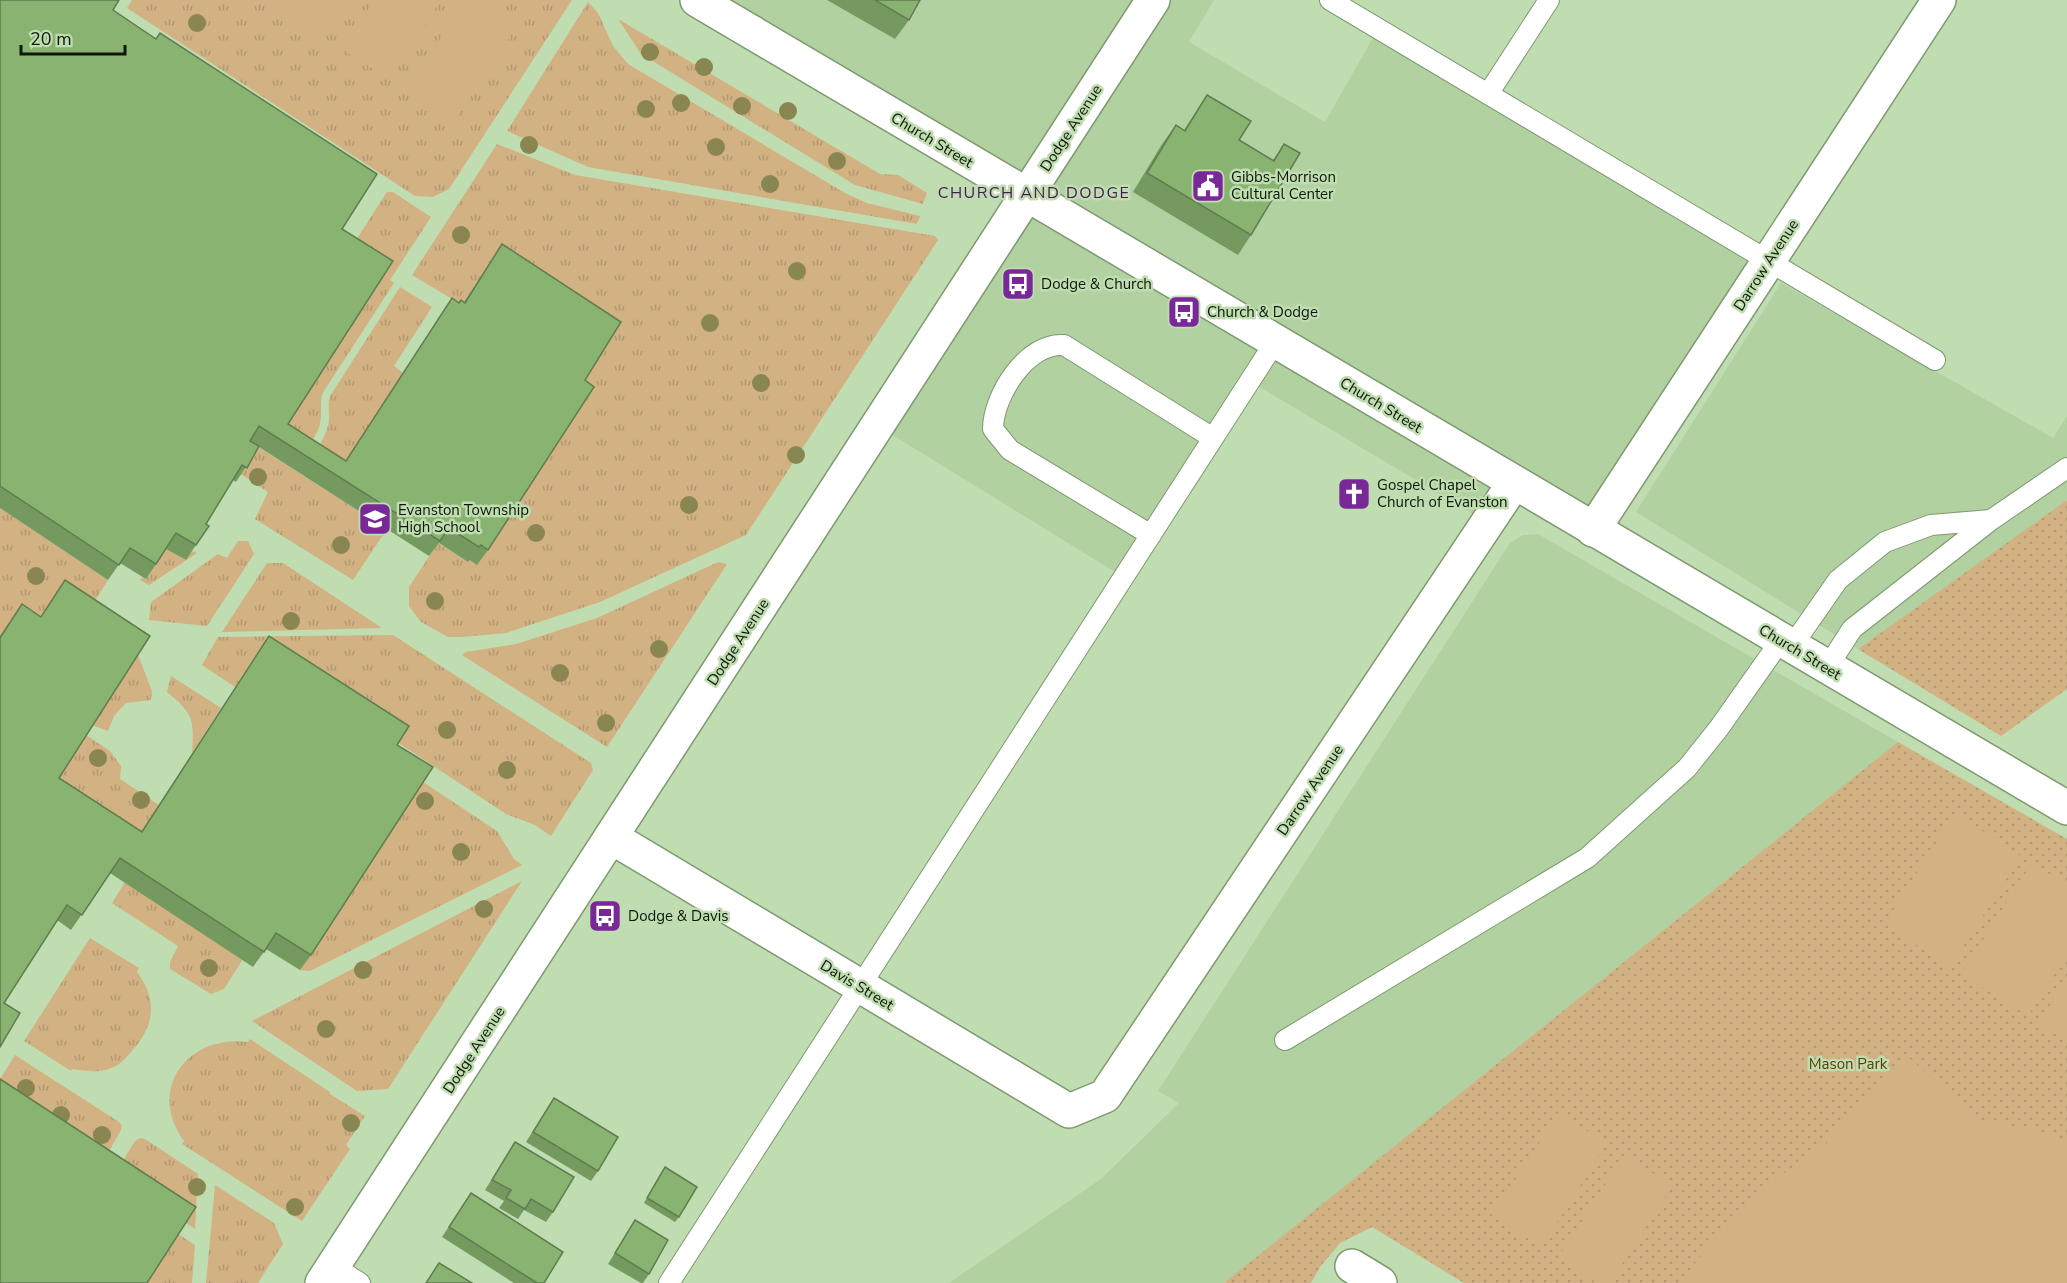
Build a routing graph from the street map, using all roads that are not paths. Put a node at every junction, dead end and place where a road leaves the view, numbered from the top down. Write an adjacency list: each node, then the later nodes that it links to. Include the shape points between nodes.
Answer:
1 (697, 0): 7 (street, Church Street)
2 (1153, 0): 7 (street, Dodge Avenue)
3 (1330, 0): 6 (lane)
4 (1549, 0): 6 (lane)
5 (1939, 0): 8 (street, Darrow Avenue)
6 (1488, 94): 8 (lane)
7 (1027, 196): 9 (street, Church Street); 20 (street, Dodge Avenue)
8 (1768, 261): 10 (lane); 15 (street, Darrow Avenue)
9 (1275, 342): 11 (lane); 13 (street, Church Street)
10 (1935, 360)
11 (1213, 438): 16 (lane); 16 (lane, via 1064,345 1040,349 1016,372 993,416 993,429 1010,450)
12 (2067, 468): 14 (lane)
13 (1514, 483): 15 (street, Church Street); 23 (street, Darrow Avenue)
14 (1991, 520): 17 (lane, via 1931,525 1885,542 1838,580); 18 (lane, via 1852,629)
15 (1593, 530): 17 (street, Church Street)
16 (1151, 535): 21 (lane)
17 (1786, 643): 18 (street, Church Street); 22 (lane, via 1687,768 1587,858)
18 (1827, 668): 19 (street, Church Street)
19 (2067, 808)
20 (611, 837): 21 (street, Davis Street); 25 (street, Dodge Avenue)
21 (861, 987): 23 (street, Davis Street, via 1069,1112); 26 (lane)
22 (1285, 1040)
23 (1105, 1096)
24 (1347, 1275): 27 (street)
25 (338, 1277)
26 (669, 1283)
27 (1380, 1283)

